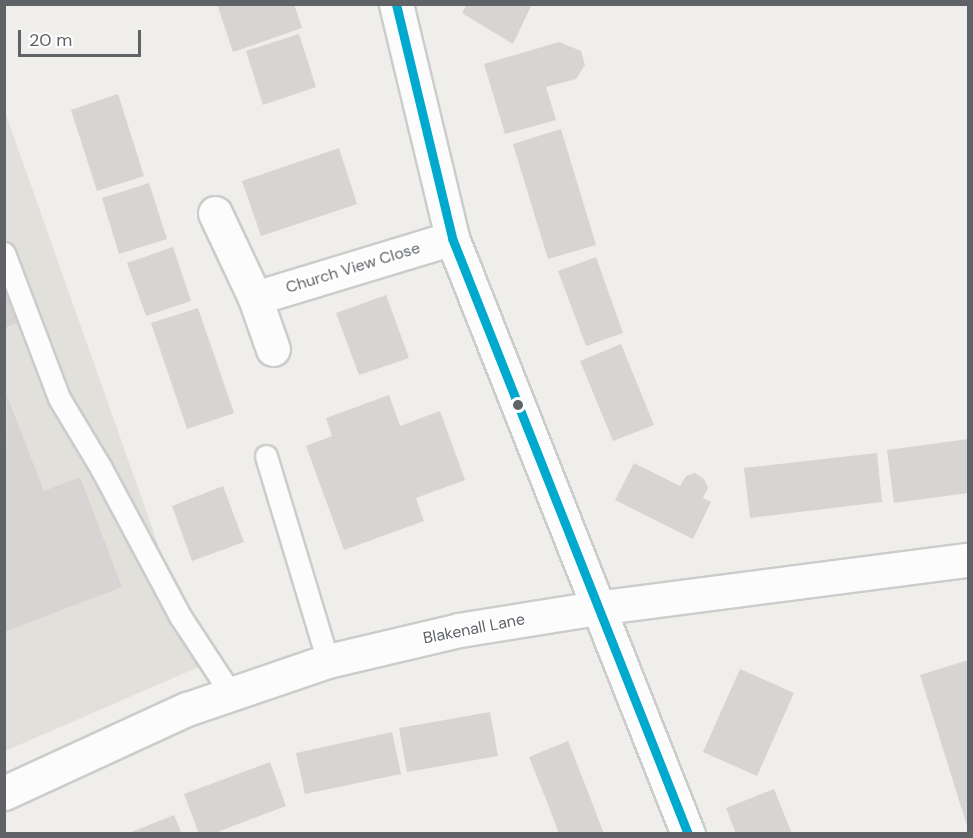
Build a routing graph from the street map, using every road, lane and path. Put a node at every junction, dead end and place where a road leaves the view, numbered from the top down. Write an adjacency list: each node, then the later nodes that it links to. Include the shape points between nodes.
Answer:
1 (396, 4): 3 (street)
2 (215, 213): 5 (street)
3 (452, 238): 5 (street, Church View Close); 9 (street)
4 (4, 253): 11 (lane, via 59,398 180,616)
5 (255, 298): 6 (street)
6 (273, 349)
7 (266, 456): 10 (lane)
8 (969, 560): 9 (street, Blakenall Lane)
9 (596, 608): 10 (street, Blakenall Lane, via 459,630); 13 (street)
10 (328, 661): 11 (street, Blakenall Lane)
11 (231, 694): 12 (street, Blakenall Lane, via 188,709)
12 (4, 793)
13 (688, 834)

